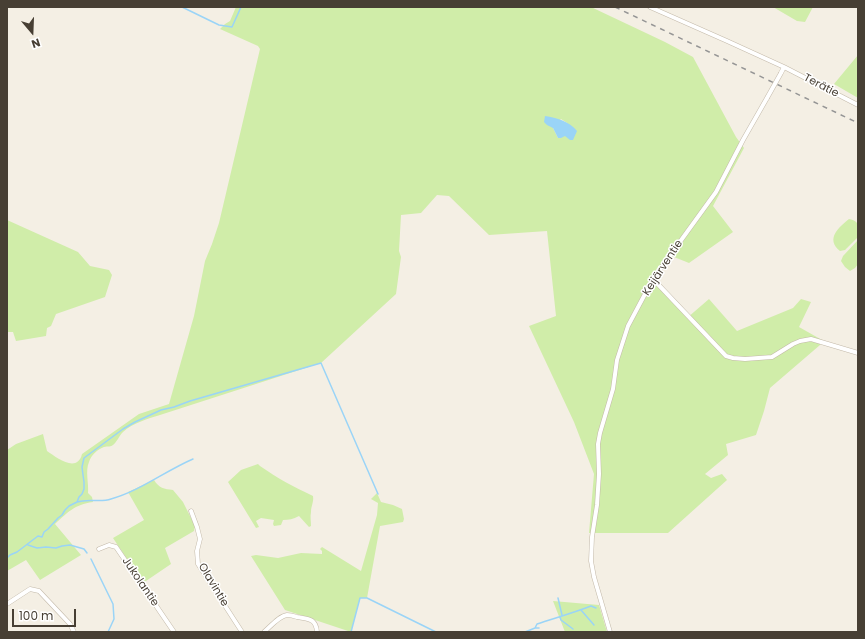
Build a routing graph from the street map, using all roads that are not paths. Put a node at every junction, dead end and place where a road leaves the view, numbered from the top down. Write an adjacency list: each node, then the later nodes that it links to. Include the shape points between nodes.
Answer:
1 (650, 7): 2 (street)
2 (784, 67): 3 (street, Terätie); 4 (street, Keijärventie, bridge, via 716,192)
3 (858, 106)
4 (653, 279): 5 (street, via 726,356 745,359 772,357 793,344 811,339); 14 (street, Keijärventie, via 628,326 617,360 613,389 598,444 599,474 591,561)
5 (858, 353)
6 (191, 512): 11 (street, Olavintie, via 200,539 197,551 198,564)
7 (99, 549): 10 (street, Jukolantie, via 109,545 116,547)
8 (7, 604): 9 (street, via 30,590 39,591 70,624)
9 (74, 632)
10 (174, 632)
11 (242, 632)
12 (264, 632): 13 (street, via 287,615 313,621)
13 (317, 632)
14 (610, 632)

